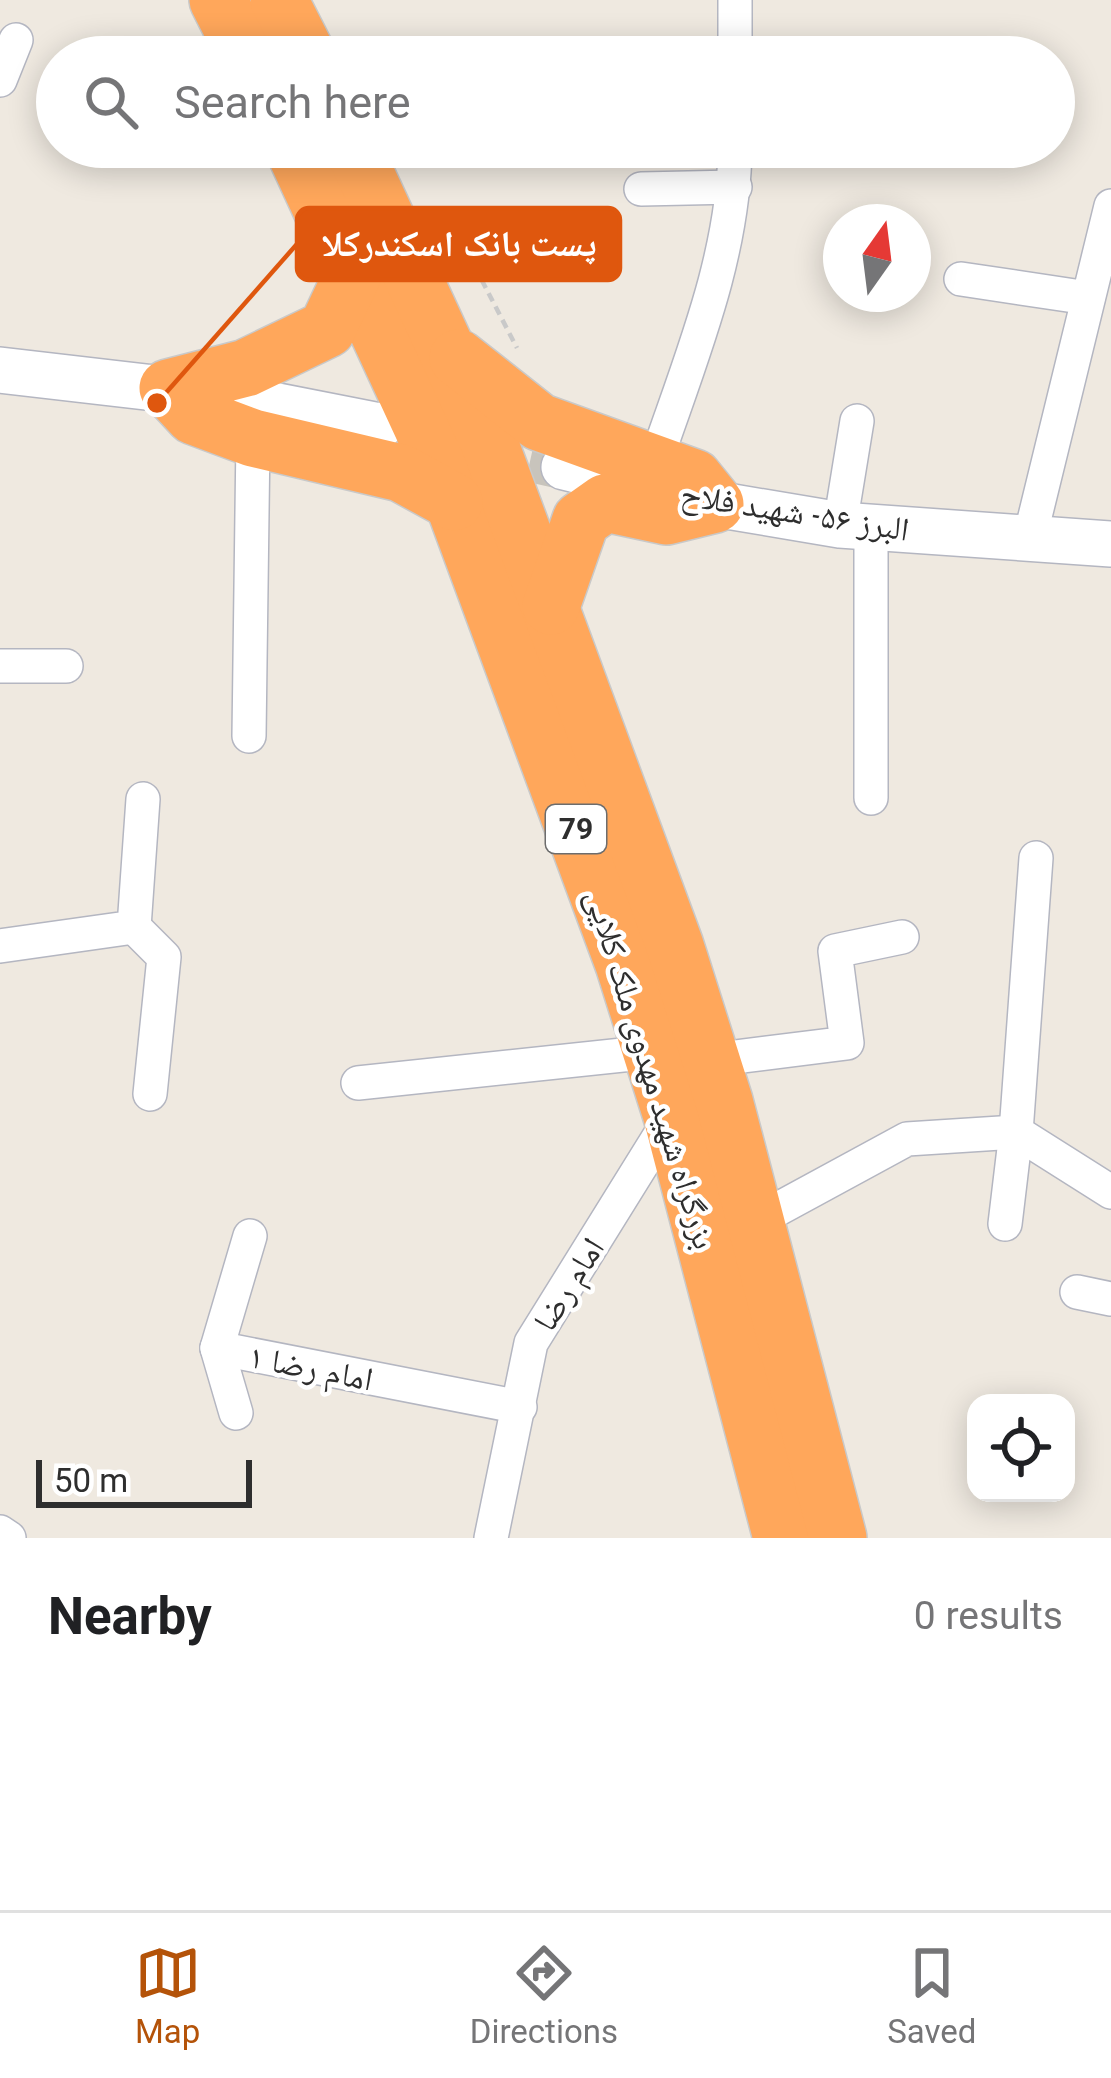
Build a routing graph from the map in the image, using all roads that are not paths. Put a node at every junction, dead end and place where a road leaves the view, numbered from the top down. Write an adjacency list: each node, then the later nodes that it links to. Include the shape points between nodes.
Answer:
1 (218, 0): 4 (highway)
2 (279, 0): 5 (highway)
3 (735, 0): 6 (street)
4 (236, 36)
5 (297, 36)
6 (735, 36)
7 (16, 40): 8 (street)
8 (0, 80)
9 (299, 168): 15 (highway, بزرگراه شهید مهدوی ملک کلایی / 79)
10 (363, 168): 18 (highway, بزرگراه شهید مهدوی ملک کلایی / 79)
11 (734, 168): 12 (street)
12 (734, 187): 13 (street); 24 (street, via 714,291)
13 (640, 189)
14 (1111, 206): 17 (street)
15 (328, 268): 20 (highway, via 326,329 246,368); 26 (highway, بزرگراه شهید مهدوی ملک کلایی / 79)
16 (961, 279): 17 (street)
17 (1088, 298): 29 (street)
18 (450, 352): 25 (highway, via 538,422); 32 (highway, بزرگراه شهید مهدوی ملک کلایی / 79)
19 (0, 370): 20 (street)
20 (169, 388): 21 (highway, via 194,416)
21 (243, 418): 23 (street); 26 (highway, via 401,473); 35 (street)
22 (857, 422): 28 (street)
23 (380, 426)
24 (656, 463): 25 (highway); 27 (highway, via 694,478)
25 (580, 468): 27 (highway, via 666,516); 32 (highway, via 580,520)
26 (454, 502): 42 (highway, بزرگراه شهید مهدوی ملک کلایی / 79)
27 (716, 504): 28 (street, البرز ۵۶- شهید فلاح)
28 (855, 527): 29 (street, البرز ۵۶- شهید فلاح); 36 (street)
29 (1028, 541): 30 (street, البرز ۵۶- شهید فلاح); 31 (street, البرز ۵۶- شهید فلاح)
30 (1111, 544)
31 (1111, 567)
32 (551, 606): 43 (highway, بزرگراه شهید مهدوی ملک کلایی / 79)
33 (0, 666): 34 (street)
34 (65, 666)
35 (249, 736)
36 (871, 798)
37 (142, 799): 39 (street)
38 (1036, 858): 47 (street)
39 (134, 927): 41 (street); 45 (street, via 164,957)
40 (902, 937): 43 (street, via 835,951 848,1043)
41 (0, 946)
42 (651, 1052): 44 (street); 46 (highway, بزرگراه شهید مهدوی ملک کلایی / 79)
43 (711, 1060): 49 (highway, بزرگراه شهید مهدوی ملک کلایی / 79)
44 (358, 1084)
45 (150, 1094)
46 (672, 1116): 55 (street, امام رضا, via 531,1343); 60 (highway, بزرگراه شهید مهدوی ملک کلایی / 79)
47 (1016, 1132): 48 (street); 49 (street, via 907,1139); 50 (street)
48 (1111, 1192)
49 (756, 1221): 61 (highway, بزرگراه شهید مهدوی ملک کلایی / 79)
50 (1005, 1224)
51 (250, 1236): 54 (street, امام رضا ۱)
52 (1077, 1292): 53 (street)
53 (1111, 1299)
54 (217, 1348): 55 (street, امام رضا ۱); 56 (street)
55 (520, 1408): 59 (street, امام رضا)
56 (236, 1413)
57 (0, 1532): 58 (street)
58 (9, 1538)
59 (491, 1538)
60 (782, 1538)
61 (838, 1538)

